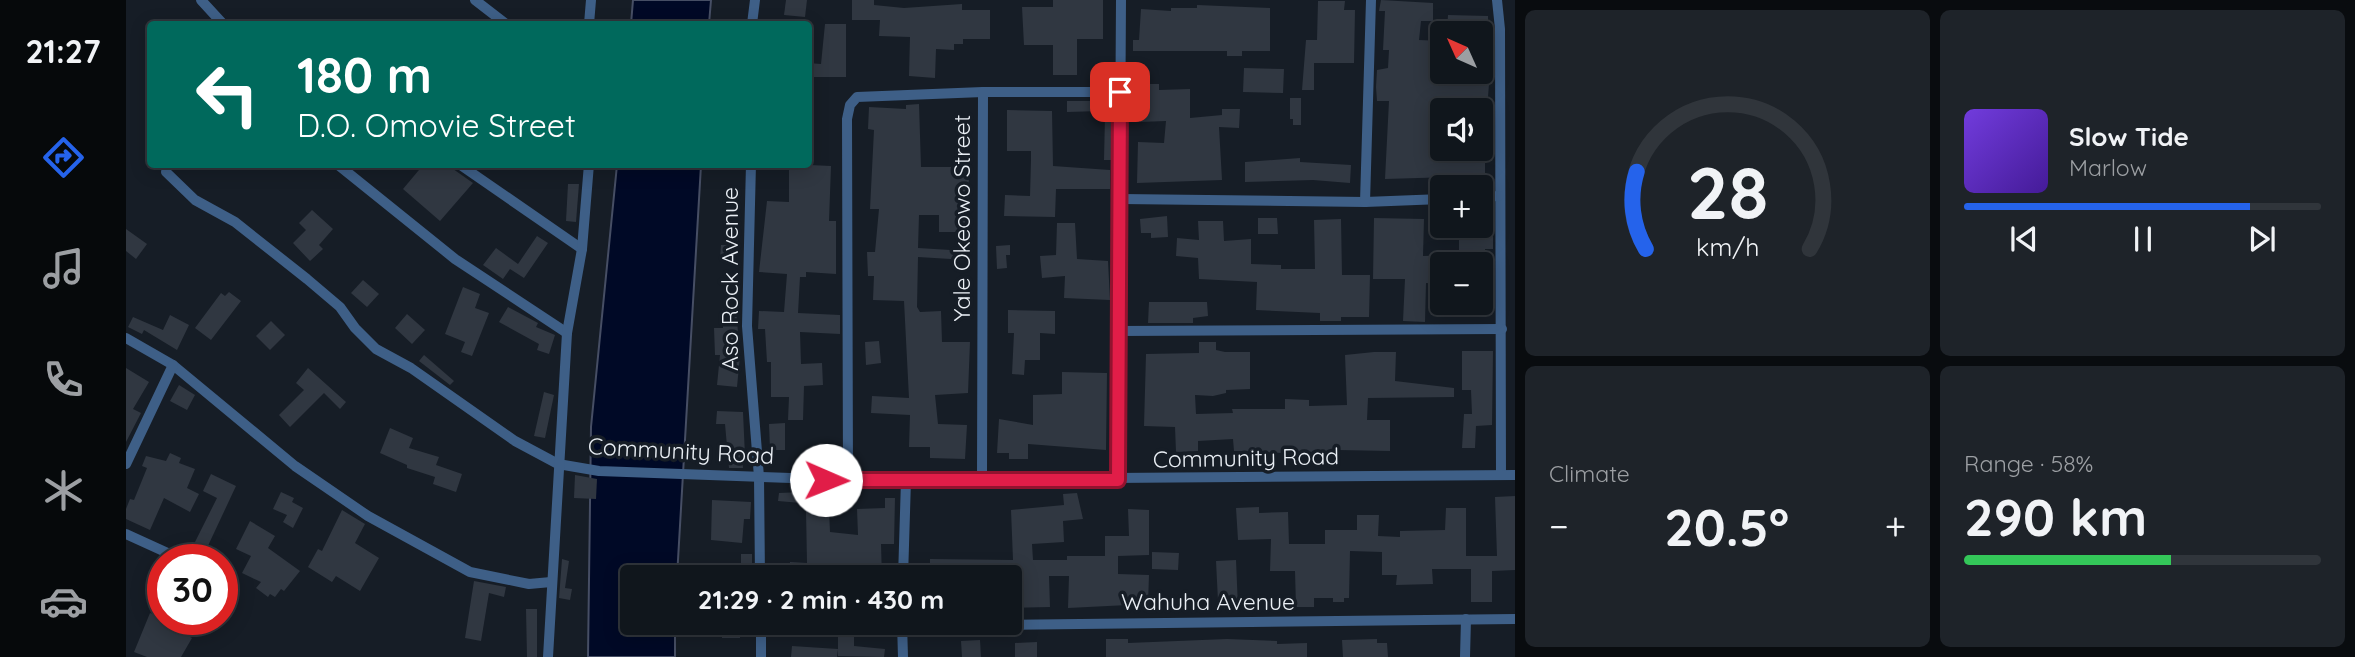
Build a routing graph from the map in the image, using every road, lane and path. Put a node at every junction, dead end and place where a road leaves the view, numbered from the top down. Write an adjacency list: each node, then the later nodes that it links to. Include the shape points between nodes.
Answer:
1 (201, 0): 8 (street)
2 (475, 0): 9 (street)
3 (591, 0): 10 (street)
4 (755, 0): 11 (street)
5 (1121, 0): 13 (street)
6 (1371, 0): 23 (street)
7 (1497, 0): 20 (street)
8 (220, 21)
9 (502, 21)
10 (589, 21)
11 (752, 21)
12 (983, 92): 13 (street, Yale Okeowo Street); 35 (street, via 857,97 850,105); 37 (street, Yale Okeowo Street)
13 (1120, 92): 21 (street)
14 (342, 168): 27 (street, via 455,259)
15 (465, 168): 24 (street)
16 (589, 168): 24 (street)
17 (751, 168): 34 (street, Aso Rock Avenue, via 747,326)
18 (166, 172): 31 (street, Community Road, via 195,200 235,222 316,286 376,349 515,441)
19 (1493, 196): 20 (street)
20 (1499, 196): 25 (street)
21 (1121, 199): 23 (street); 26 (street)
22 (1430, 199): 23 (street)
23 (1365, 202)
24 (582, 249): 27 (street)
25 (1502, 329): 26 (street); 32 (street)
26 (1118, 331): 38 (street)
27 (567, 333): 31 (street)
28 (126, 338): 29 (street)
29 (173, 365): 30 (street); 43 (street, via 295,466 368,516 470,572 528,584)
30 (126, 464)
31 (558, 464): 34 (street, Community Road, via 599,471); 43 (street)
32 (1501, 475): 33 (street, Community Road); 38 (street, Community Road)
33 (1515, 475)
34 (759, 477): 35 (street, Community Road); 41 (street, Aso Rock Avenue)
35 (848, 480): 36 (street, Community Road)
36 (906, 480): 37 (street, Community Road); 42 (street)
37 (982, 480): 38 (street, Community Road)
38 (1118, 480)
39 (126, 534): 40 (street)
40 (148, 544)
41 (760, 565)
42 (903, 565)
43 (551, 582): 49 (street)
44 (1466, 619): 45 (street, Wahuha Avenue); 46 (street, Wahuha Avenue); 52 (street)
45 (1515, 619)
46 (1022, 624)
47 (761, 635): 50 (street)
48 (902, 635): 51 (street)
49 (548, 657)
50 (761, 657)
51 (903, 657)
52 (1465, 657)

